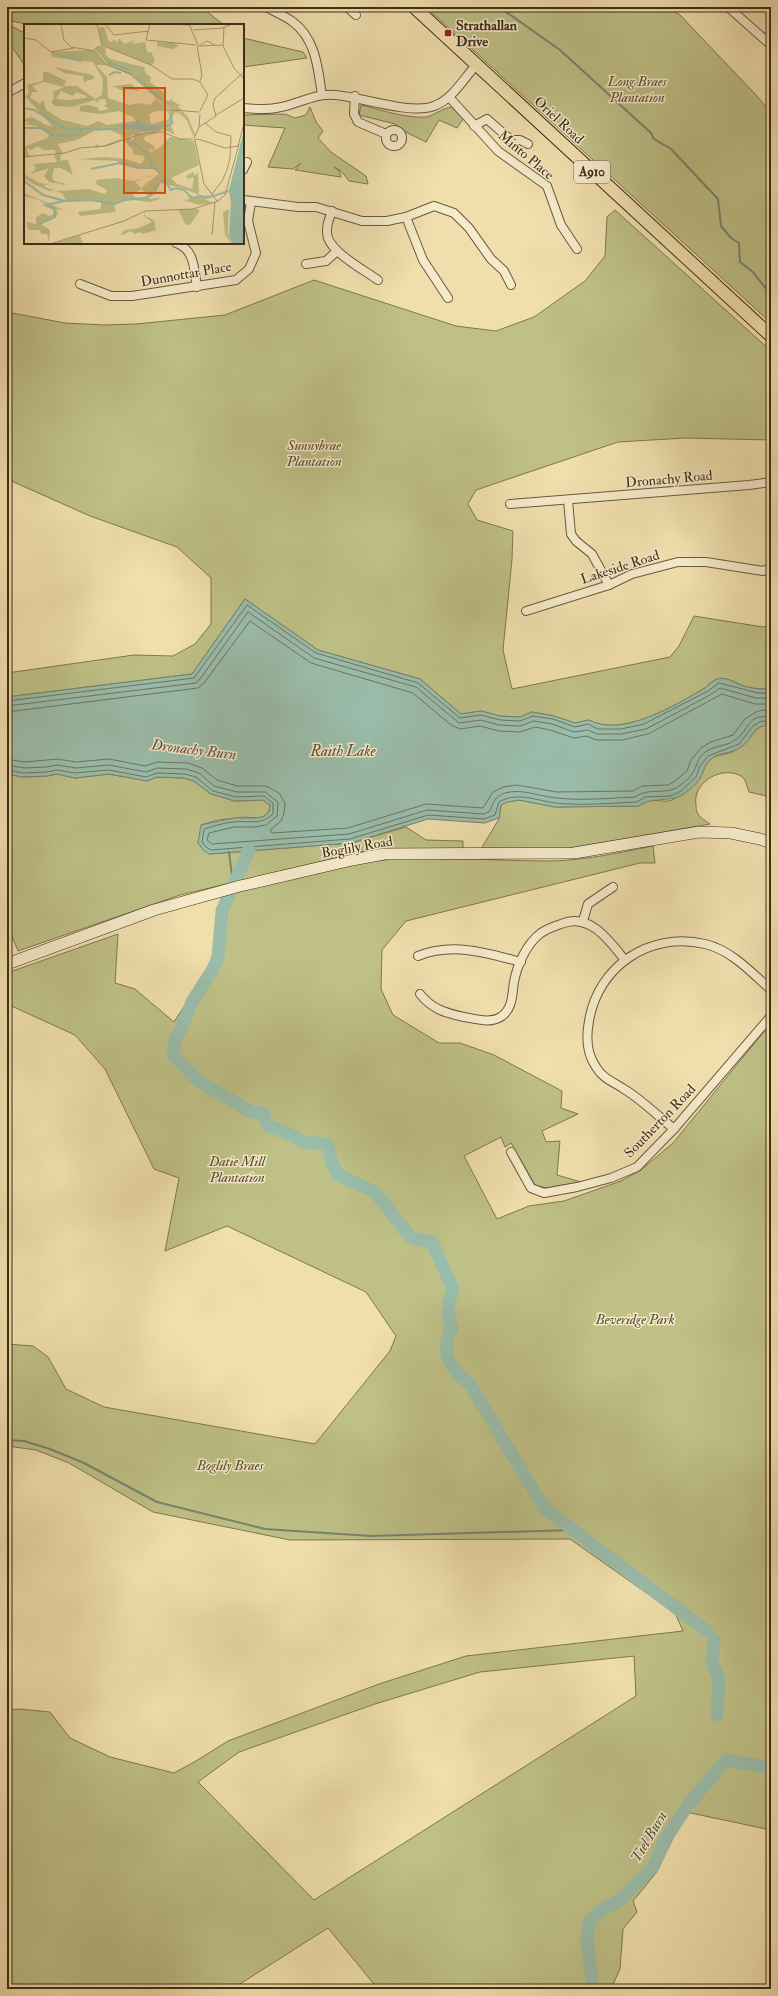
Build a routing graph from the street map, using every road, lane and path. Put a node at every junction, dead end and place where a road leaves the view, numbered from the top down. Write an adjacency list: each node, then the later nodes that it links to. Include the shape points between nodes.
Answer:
1 (347, 7): 5 (street)
2 (414, 7): 7 (main road, Oriel Road / A910)
3 (728, 7): 6 (street)
4 (268, 8): 10 (street, via 294,22 307,38 316,57)
5 (356, 15)
6 (771, 45)
7 (477, 64): 12 (street); 31 (main road, Oriel Road / A910)
8 (24, 83): 9 (street)
9 (7, 93)
10 (322, 95): 11 (street); 13 (street, via 276,108)
11 (355, 96): 12 (street, via 411,109 434,106); 15 (street, via 354,114 358,122)
12 (449, 97): 14 (street, Minto Place)
13 (244, 108)
14 (474, 126): 16 (street, Minto Place, via 487,119 511,140 520,140); 23 (street, Minto Place, via 498,151 547,186 561,225)
15 (386, 134)
16 (528, 144)
17 (247, 162): 18 (street)
18 (244, 168)
19 (247, 201): 20 (street, via 316,207); 29 (street, Dunnottar Place, via 248,220 256,253 249,269 236,280)
20 (332, 211): 21 (street, via 362,221 387,221); 24 (street, via 327,225 328,238)
21 (406, 217): 28 (street, via 434,206 454,213 469,228 491,259 504,271); 30 (street, via 423,260)
22 (179, 244): 29 (street, via 184,246 192,258)
23 (577, 249)
24 (337, 250): 25 (street, via 326,261); 26 (street)
25 (306, 264)
26 (378, 280)
27 (80, 284): 29 (street, Dunnottar Place, via 111,296 132,296)
28 (511, 285)
29 (197, 287)
30 (448, 298)
31 (771, 336)
32 (771, 482): 33 (street, Dronachy Road, via 749,486)
33 (568, 500): 34 (street, Dronachy Road); 36 (street, via 571,534 592,554)
34 (510, 504)
35 (771, 568): 36 (street, Lakeside Road, via 763,571 706,562 678,562 632,574)
36 (609, 585): 37 (street, Lakeside Road)
37 (526, 611)
38 (771, 843): 44 (main road, Boglily Road, via 732,833 699,832 574,853 384,854 240,886 154,910)
39 (613, 887): 40 (street, via 588,904)
40 (583, 921): 42 (street, via 607,936); 43 (street, via 564,923 542,932 533,940)
41 (418, 956): 43 (street, via 432,950 479,950)
42 (624, 959): 45 (street, via 643,949 668,941 693,941 706,944 737,960); 48 (street, via 606,979 594,1000 588,1025 587,1046 590,1057 602,1076 625,1089)
43 (521, 962): 46 (street, via 510,1006 502,1017 485,1021 444,1013 428,1004)
44 (7, 964)
45 (771, 990)
46 (420, 994)
47 (771, 1016): 48 (street, Southerton Road)
48 (674, 1129): 49 (street, Southerton Road, via 637,1167 611,1178 544,1193 531,1188)
49 (511, 1152)

